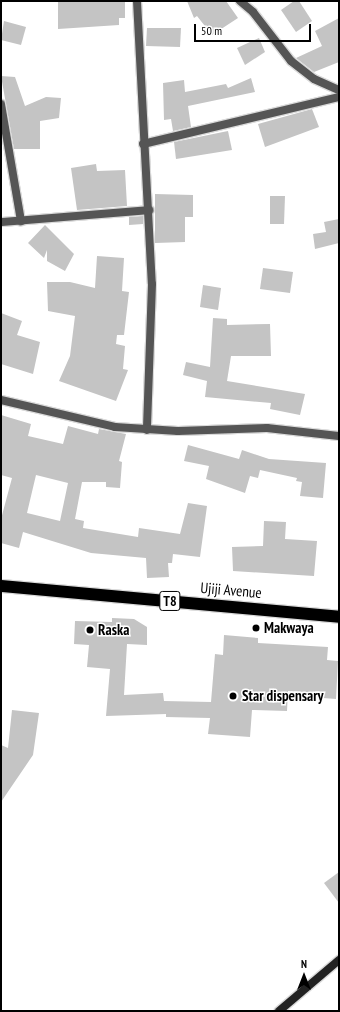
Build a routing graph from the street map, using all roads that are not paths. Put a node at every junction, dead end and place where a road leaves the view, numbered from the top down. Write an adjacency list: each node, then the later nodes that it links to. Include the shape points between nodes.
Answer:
1 (137, 1): 6 (street)
2 (240, 1): 3 (street, via 253,12 290,61 314,79)
3 (339, 90)
4 (339, 97): 6 (street)
5 (1, 104): 8 (street)
6 (143, 144): 7 (street)
7 (150, 210): 8 (street); 11 (street, via 152,284)
8 (21, 221): 9 (street)
9 (1, 222)
10 (1, 400): 11 (street, via 100,425)
11 (147, 430): 12 (street, via 267,428)
12 (339, 436)
13 (1, 586): 14 (highway, Ujiji Avenue / T8)
14 (339, 617)
15 (339, 960): 16 (main road)
16 (279, 1011)

